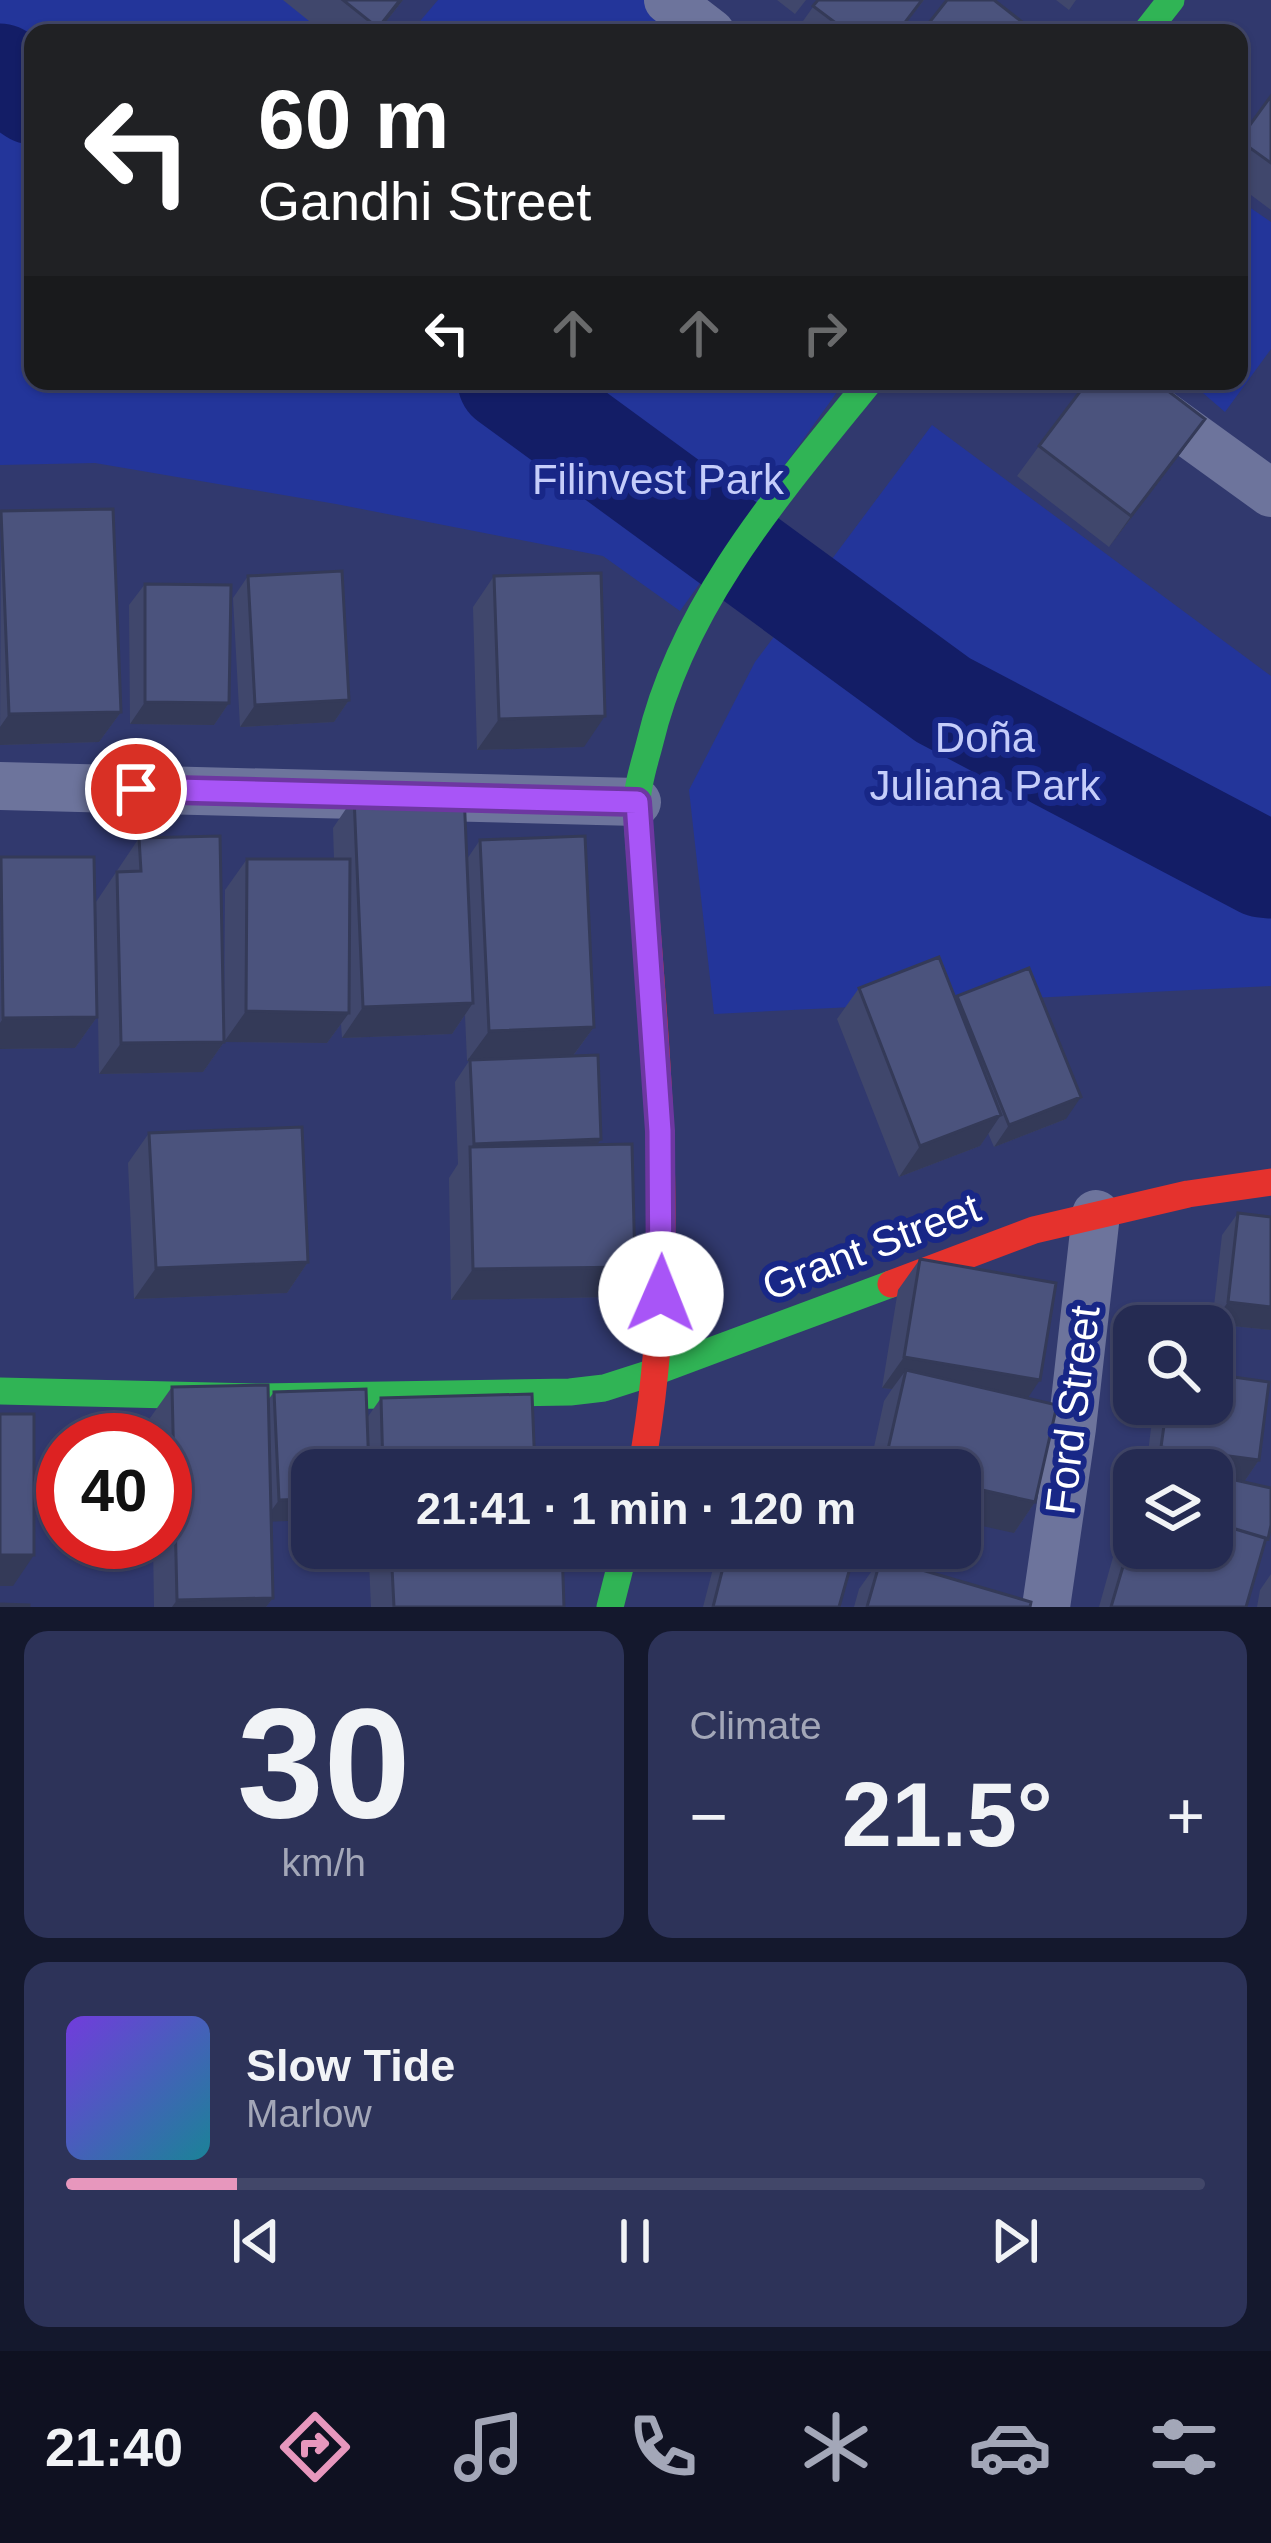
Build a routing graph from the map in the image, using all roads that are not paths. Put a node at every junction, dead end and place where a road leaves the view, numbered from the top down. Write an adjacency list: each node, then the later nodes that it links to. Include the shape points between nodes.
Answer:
1 (668, 0): 3 (street)
2 (1171, 0): 4 (street)
3 (700, 24)
4 (1152, 24)
5 (863, 390): 9 (street, via 767,510 696,620 658,710)
6 (1127, 390): 7 (street)
7 (1271, 494)
8 (0, 786): 9 (street)
9 (637, 802): 12 (street, via 660,1131)
10 (1271, 1182): 11 (street, Grant Street)
11 (1096, 1214): 12 (street, Grant Street); 17 (street, Ford Street)
12 (657, 1371): 13 (street, Grant Street, via 570,1392); 14 (street)
13 (0, 1391)
14 (644, 1449)
15 (620, 1569): 16 (street)
16 (610, 1607)
17 (1046, 1607)

